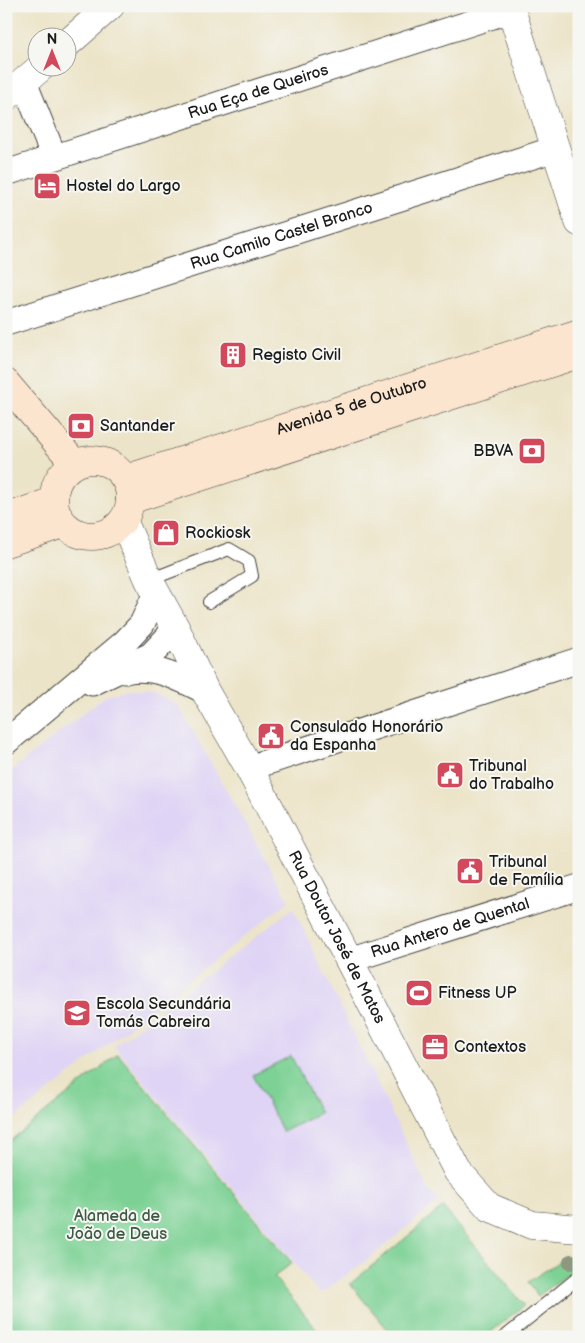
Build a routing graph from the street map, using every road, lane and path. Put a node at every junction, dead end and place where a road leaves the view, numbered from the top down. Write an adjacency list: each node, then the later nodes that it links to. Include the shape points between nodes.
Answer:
1 (110, 6): 3 (street)
2 (510, 8): 5 (street); 6 (street, Rua Eça de Queiros)
3 (78, 34)
4 (23, 82): 6 (street)
5 (556, 149): 8 (street); 9 (street, Rua Camilo Castel Branco)
6 (54, 157): 7 (street, Rua Eça de Queiros)
7 (6, 173)
8 (579, 222)
9 (6, 323)
10 (579, 333): 14 (main road, Avenida 5 de Outubro)
11 (579, 354): 14 (main road, Avenida 5 de Outubro)
12 (6, 383): 13 (main road)
13 (75, 464): 14 (main road, via 97,461 117,470); 15 (main road, via 57,481 54,491)
14 (122, 508): 15 (main road, via 98,536 73,532); 18 (street, Rua Doutor José de Matos, via 121,546)
15 (58, 512): 16 (main road); 17 (main road)
16 (6, 518)
17 (6, 543)
18 (152, 586): 19 (lane, via 229,549 249,561 252,576); 20 (street, Rua Doutor José de Matos); 21 (street, via 142,624)
19 (209, 602)
20 (173, 623): 21 (street, via 155,624); 23 (street, via 168,638 151,655); 24 (street, Rua Doutor José de Matos)
21 (125, 642): 25 (street)
22 (579, 660): 27 (street)
23 (108, 675): 24 (street, via 138,668 170,673); 25 (street)
24 (205, 691): 27 (street, Rua Doutor José de Matos)
25 (56, 701): 26 (street)
26 (6, 742)
27 (249, 768): 29 (street, Rua Doutor José de Matos)
28 (579, 888): 29 (street, Rua Antero de Quental)
29 (350, 960): 30 (street, Rua Doutor José de Matos, via 458,1172 489,1207 532,1225)
30 (579, 1229)
31 (579, 1277): 32 (lane)
32 (505, 1337)

